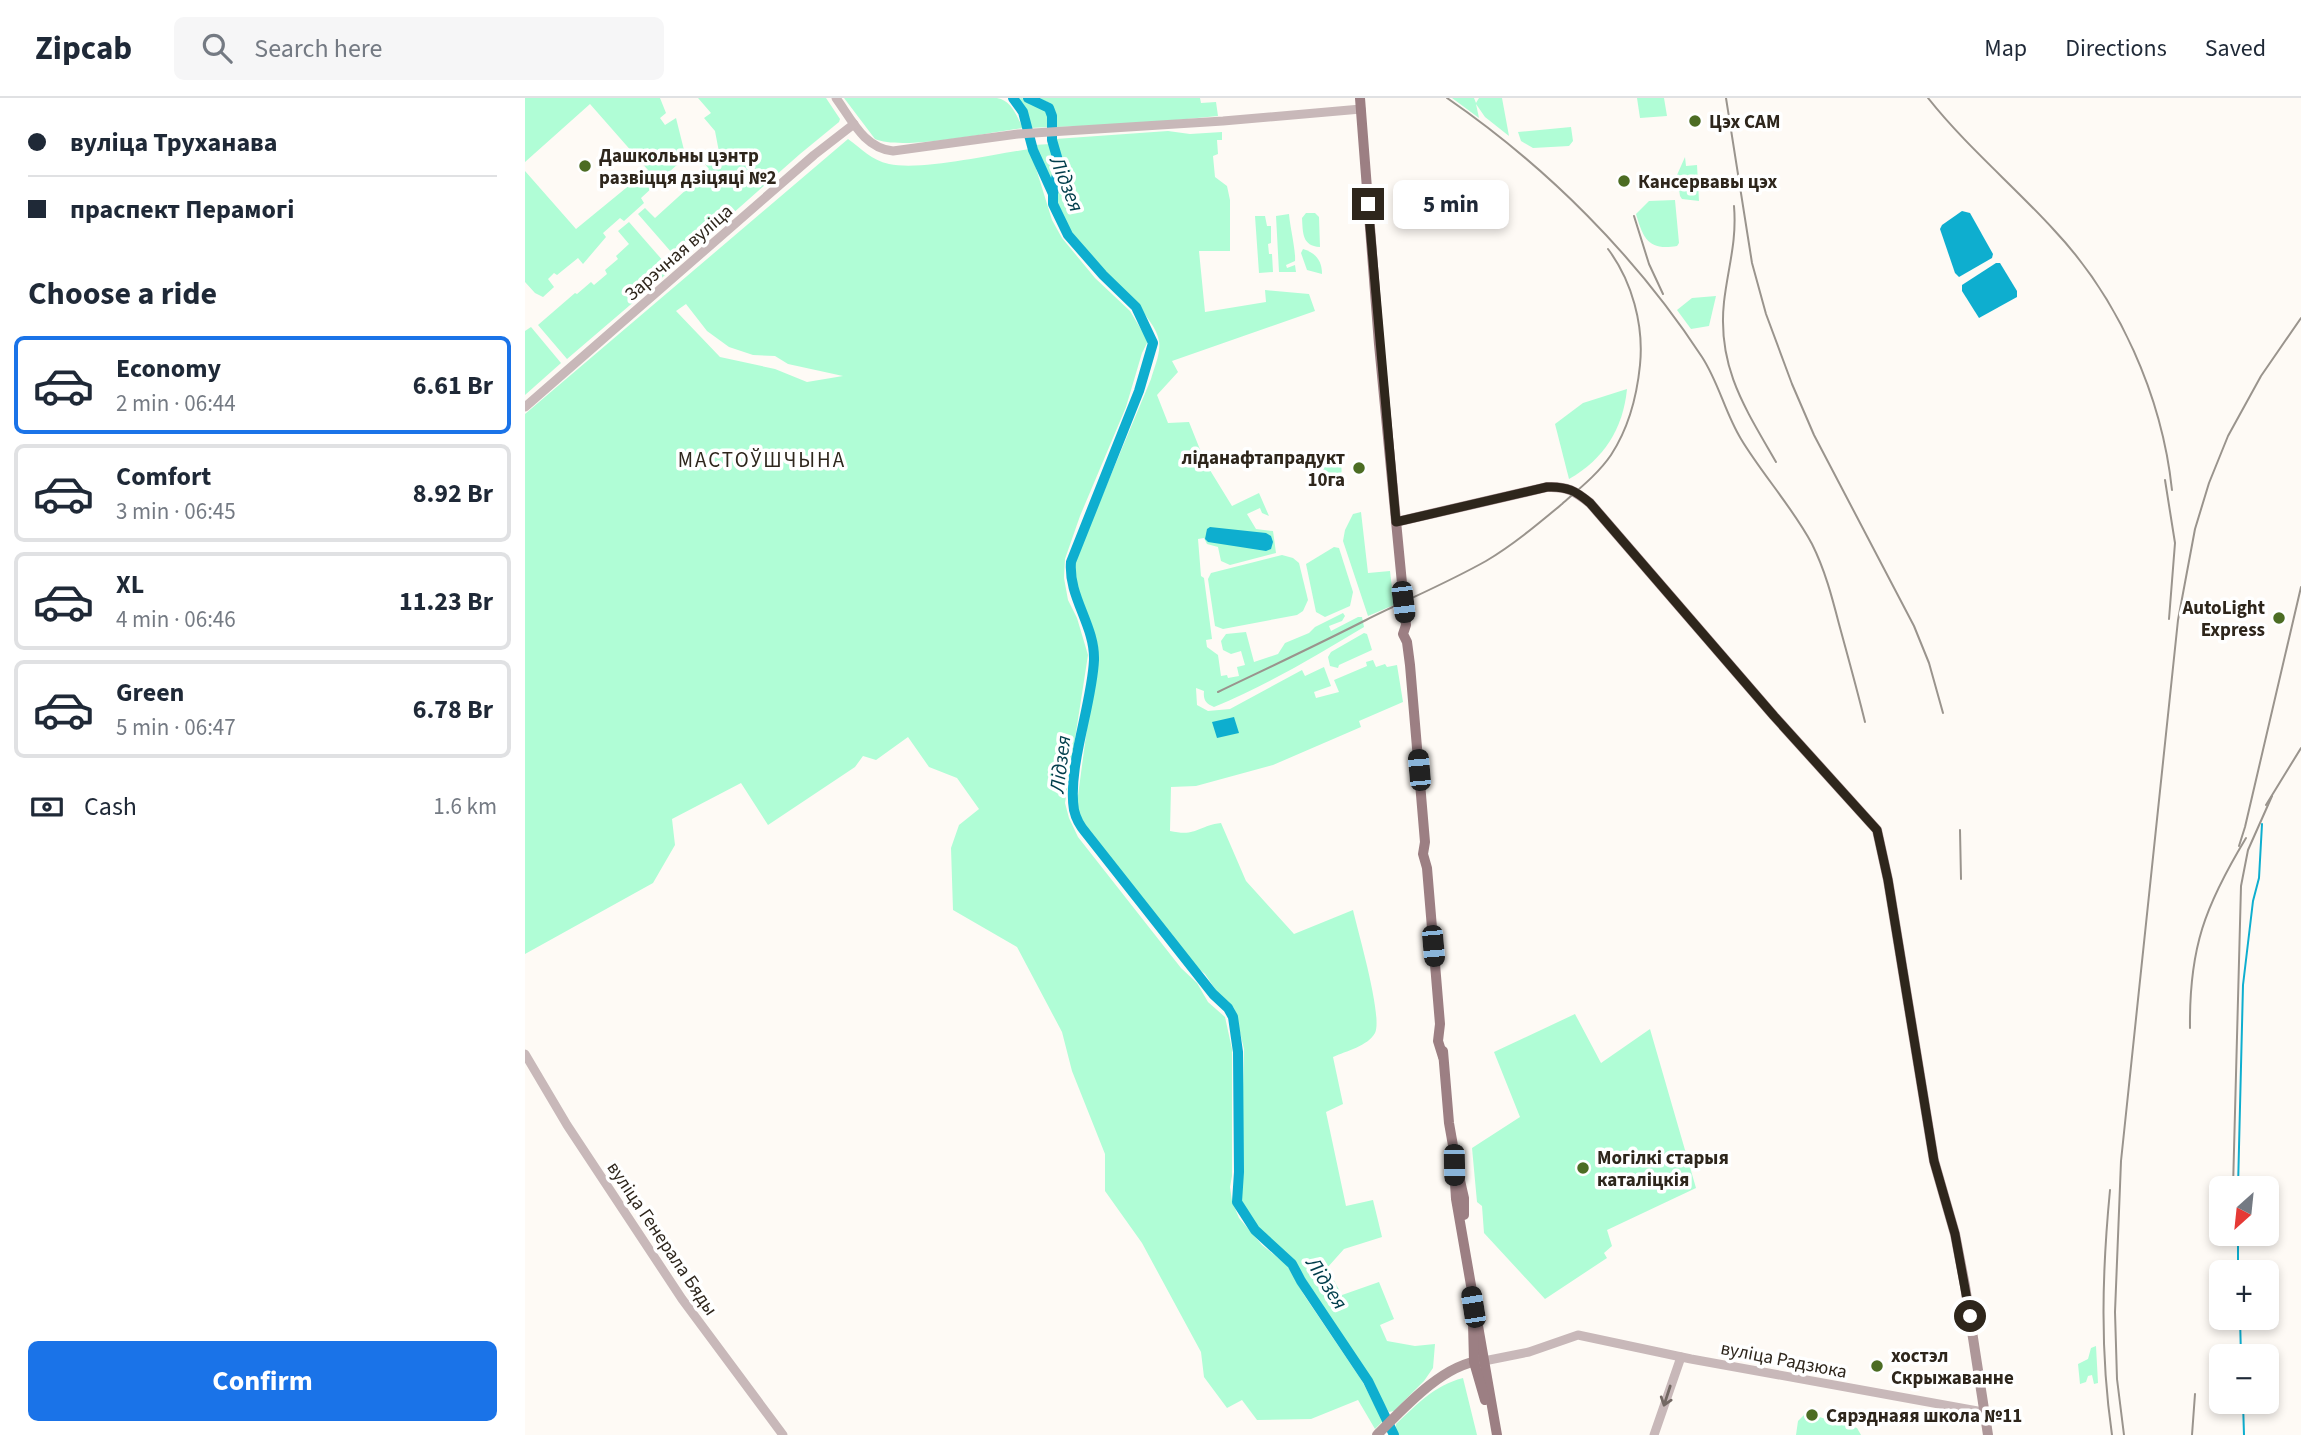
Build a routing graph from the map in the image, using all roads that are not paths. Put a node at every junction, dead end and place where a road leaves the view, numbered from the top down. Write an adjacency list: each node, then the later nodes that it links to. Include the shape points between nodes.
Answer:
1 (836, 98): 3 (street)
2 (1360, 104): 3 (street, via 1018,134 893,151 873,146); 5 (main road)
3 (854, 124): 4 (street, Зарэчная вуліца)
4 (525, 407)
5 (1396, 522): 8 (main road, via 1438,1041 1464,1198 1466,1260); 9 (main road, via 1547,487 1569,487 1590,503 1877,830 1933,1154 1965,1286)
6 (525, 1054): 11 (street, вуліца Генерала Бяды, via 682,1299)
7 (1681, 1357): 8 (street, вуліца Радзюка, via 1579,1335 1529,1352); 9 (street, вуліца Радзюка); 13 (street, one-way to 13)
8 (1479, 1361): 10 (main road, via 1440,1377); 12 (main road)
9 (1983, 1412): 14 (main road)
10 (1380, 1432)
11 (783, 1435)
12 (1497, 1435)
13 (1654, 1435)
14 (1988, 1435)

